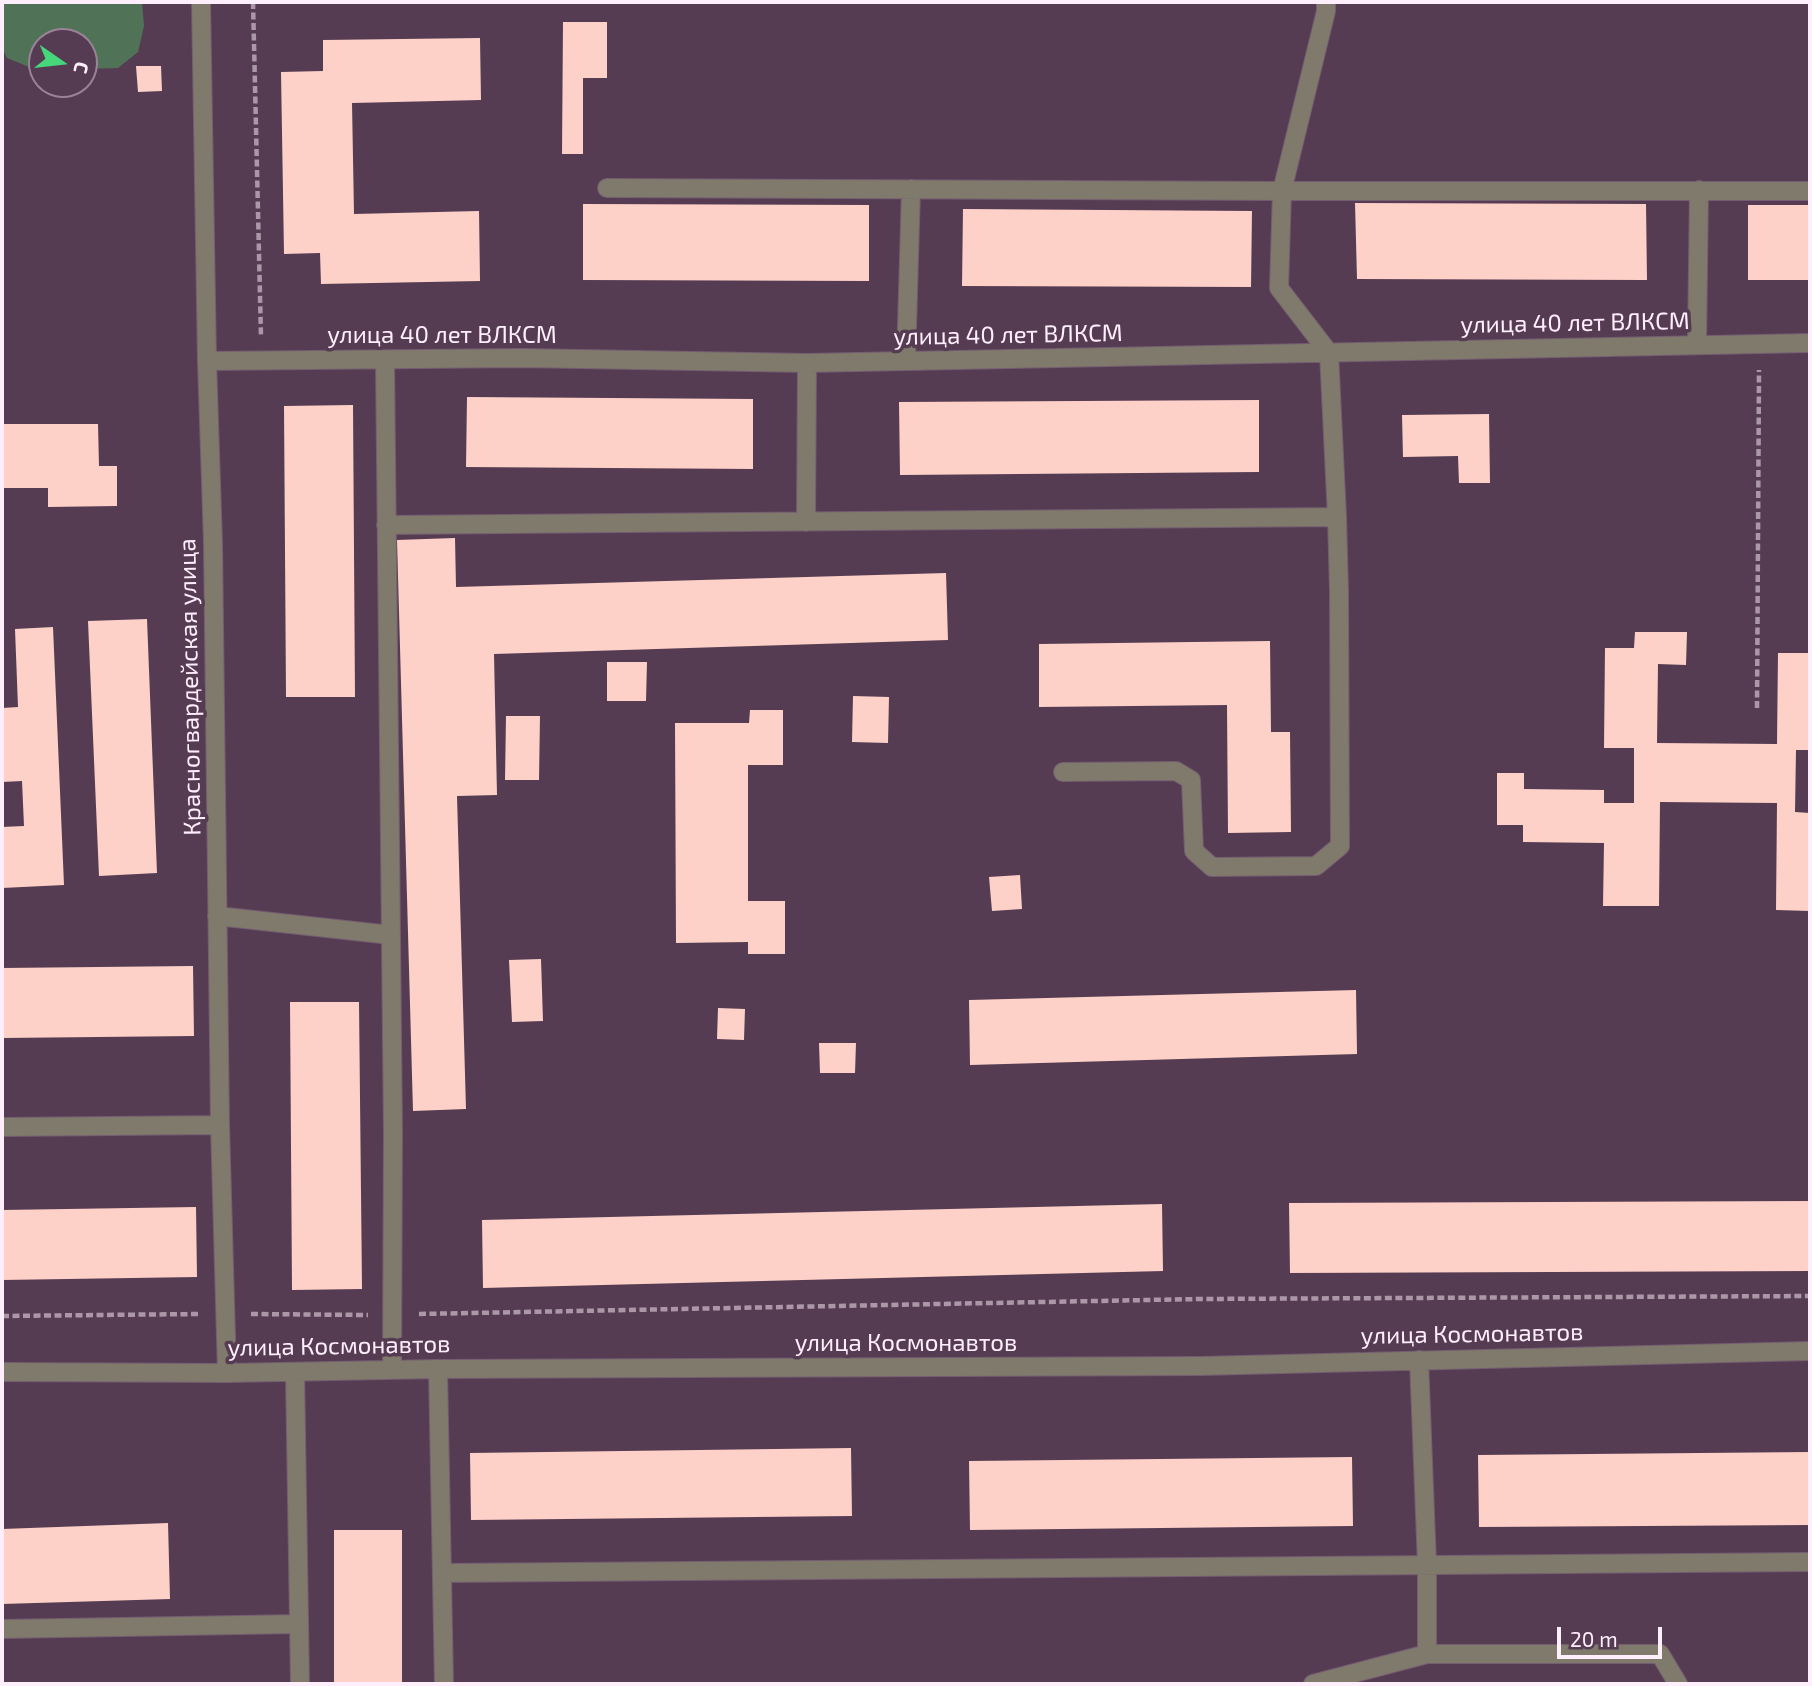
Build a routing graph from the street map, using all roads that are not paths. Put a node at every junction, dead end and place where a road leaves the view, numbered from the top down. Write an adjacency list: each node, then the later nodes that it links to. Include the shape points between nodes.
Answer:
1 (201, 2): 12 (street, Красногвардейская улица)
2 (1326, 2): 6 (street)
3 (607, 188): 4 (street)
4 (911, 188): 6 (street); 13 (street)
5 (1699, 190): 6 (street); 7 (street); 9 (street)
6 (1282, 191): 10 (street, via 1279,288)
7 (1810, 191)
8 (1810, 343): 9 (street, улица 40 лет ВЛКСМ)
9 (1697, 345): 10 (street, улица 40 лет ВЛКСМ)
10 (1329, 353): 13 (street, улица 40 лет ВЛКСМ); 15 (street)
11 (385, 360): 12 (street, улица 40 лет ВЛКСМ); 14 (street, улица 40 лет ВЛКСМ); 17 (street)
12 (207, 361): 19 (street, Красногвардейская улица)
13 (906, 361): 14 (street, улица 40 лет ВЛКСМ)
14 (807, 363): 16 (street)
15 (1337, 517): 16 (street); 18 (street, via 1340,846 1316,866 1213,867 1194,851 1192,780 1176,771)
16 (806, 522): 17 (street)
17 (386, 525): 20 (street)
18 (1063, 772)
19 (217, 916): 20 (street); 21 (street, Красногвардейская улица)
20 (391, 934): 26 (street)
21 (220, 1125): 22 (street); 29 (street, Красногвардейская улица)
22 (2, 1127)
23 (1810, 1351): 24 (street, улица Космонавтов)
24 (1419, 1360): 25 (street, улица Космонавтов, via 1201,1366); 31 (street)
25 (438, 1369): 26 (street, улица Космонавтов); 32 (street)
26 (392, 1370): 28 (street, улица Космонавтов)
27 (2, 1372): 29 (street, улица Космонавтов)
28 (295, 1372): 29 (street, улица Космонавтов); 33 (street)
29 (227, 1373)
30 (1810, 1562): 31 (street)
31 (1427, 1565): 32 (street); 35 (street)
32 (442, 1573): 37 (street)
33 (299, 1624): 34 (street); 36 (street)
34 (2, 1629)
35 (1427, 1654): 38 (street); 39 (street, via 1660,1654)
36 (300, 1684)
37 (444, 1684)
38 (1313, 1684)
39 (1678, 1684)

